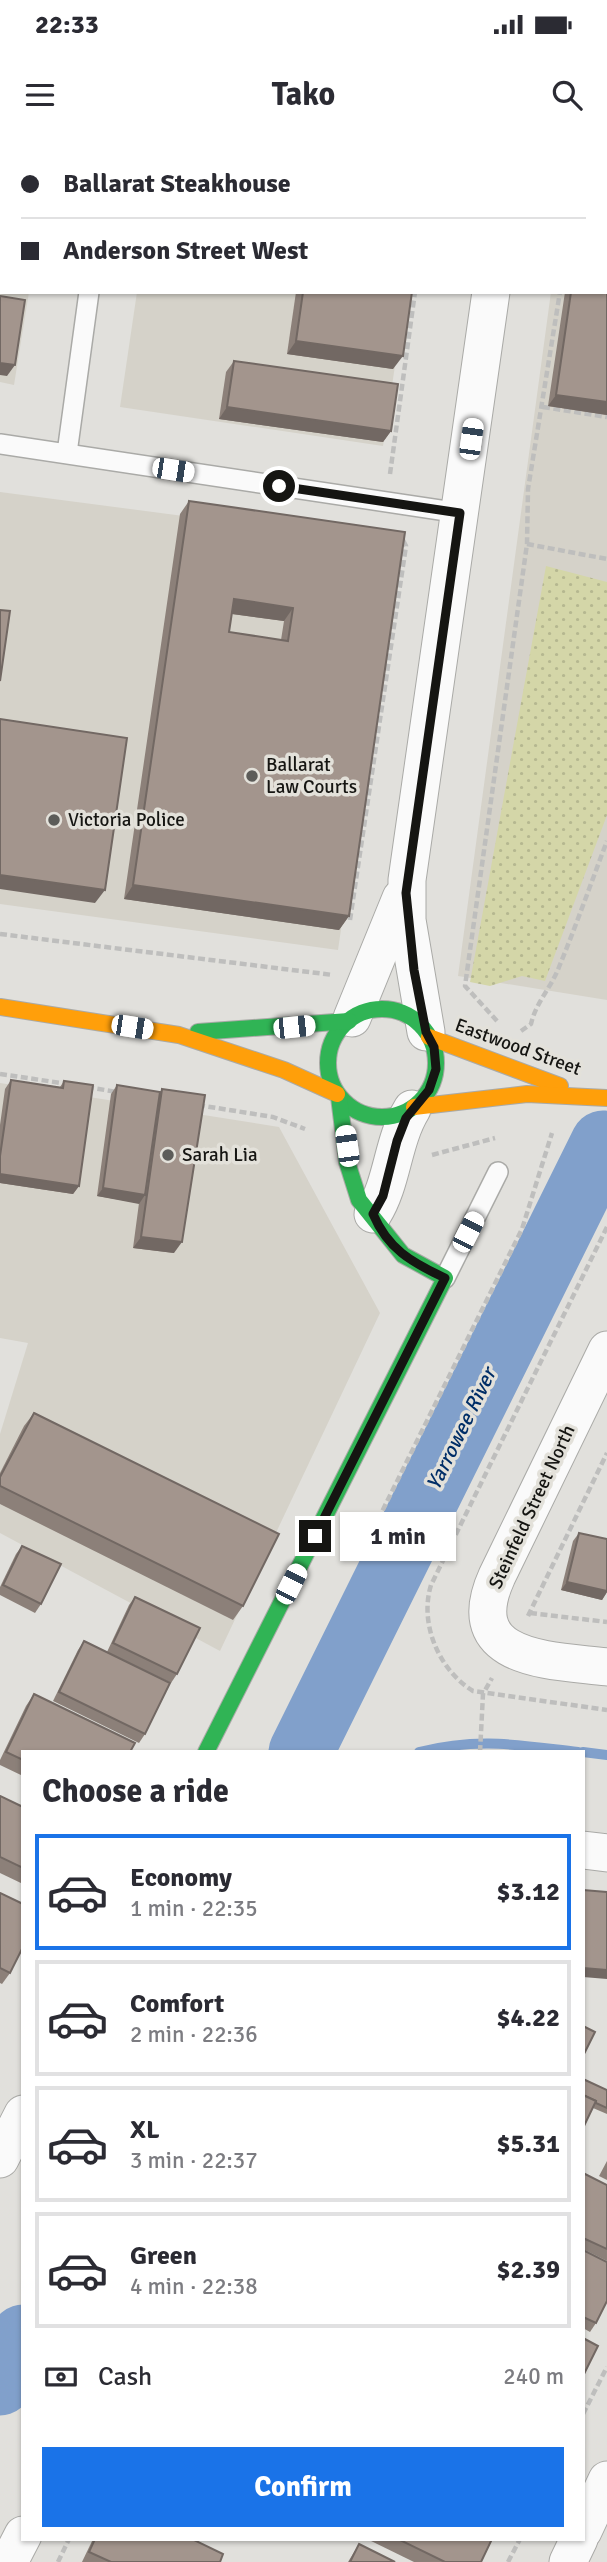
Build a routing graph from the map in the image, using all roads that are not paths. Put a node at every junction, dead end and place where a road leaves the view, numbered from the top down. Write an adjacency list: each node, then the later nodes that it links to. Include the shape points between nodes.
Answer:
1 (89, 294): 4 (lane)
2 (491, 294): 5 (street)
3 (0, 444): 4 (lane)
4 (66, 453): 5 (lane)
5 (460, 513): 6 (street)
6 (407, 880): 8 (street); 10 (street, via 407,920)
7 (0, 1007): 9 (street)
8 (351, 1019): 9 (street, via 240,1031); 10 (street, via 372,1010 392,1010 411,1017); 11 (street, via 336,1035 328,1055 329,1075)
9 (156, 1031): 11 (street, via 285,1070)
10 (428, 1034): 12 (street, Eastwood Street); 13 (street, via 436,1058 434,1080)
11 (338, 1095): 13 (street, via 368,1115 390,1116); 15 (street, via 354,1189 359,1202)
12 (599, 1097): 13 (street, Eastwood Street, via 527,1094)
13 (413, 1108): 15 (street)
14 (498, 1172): 16 (lane)
15 (373, 1214): 16 (street, via 393,1248)
16 (445, 1278): 19 (street)
17 (607, 1350): 18 (street, Steinfeld Street North, via 493,1585 489,1608 494,1634 515,1653)
18 (607, 1667)
19 (207, 1750)
20 (585, 1850): 21 (street)
21 (607, 1853)
22 (21, 2118): 23 (street)
23 (0, 2159)
24 (607, 2480): 25 (street)
25 (585, 2527)
26 (21, 2540): 28 (street)
27 (578, 2541): 29 (street)
28 (9, 2562)
29 (568, 2562)

